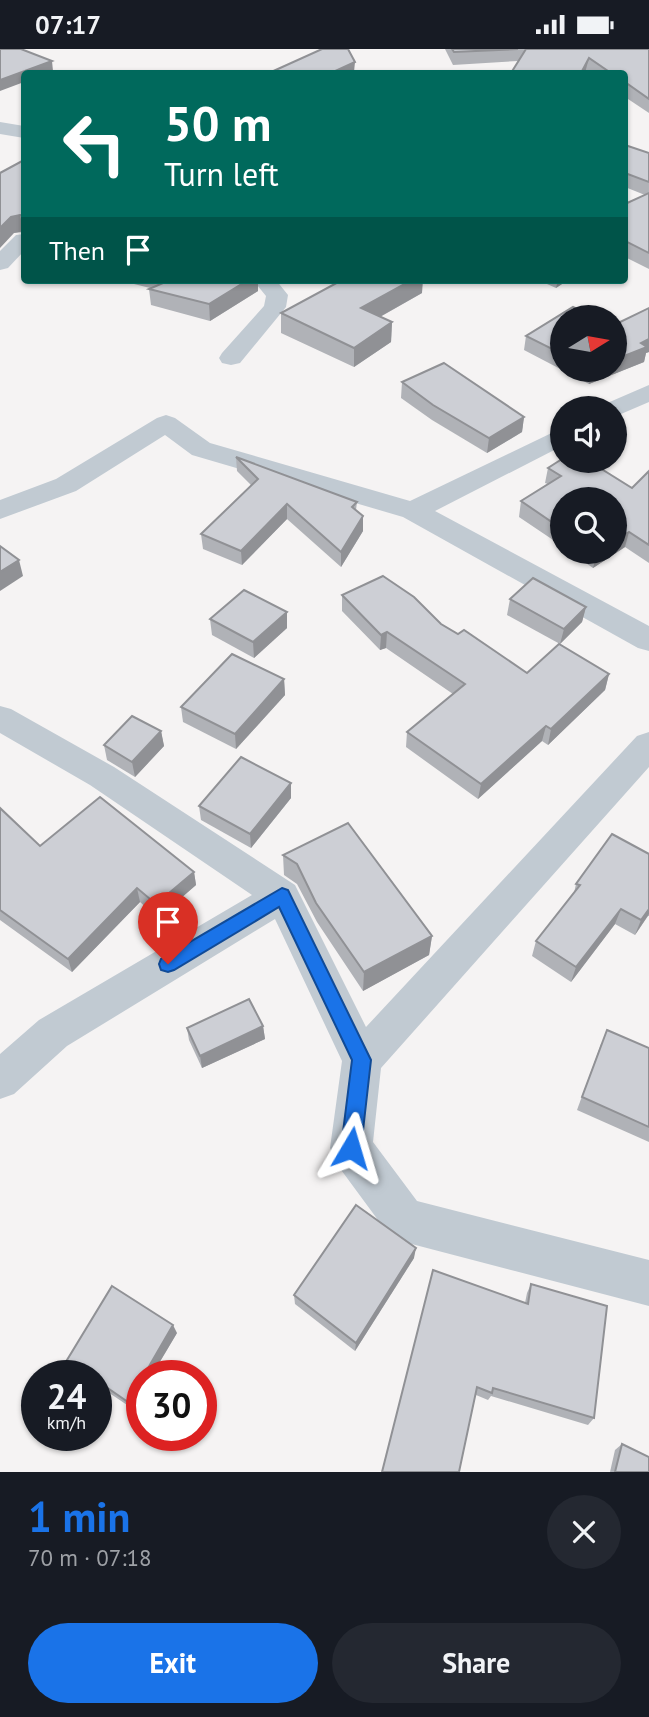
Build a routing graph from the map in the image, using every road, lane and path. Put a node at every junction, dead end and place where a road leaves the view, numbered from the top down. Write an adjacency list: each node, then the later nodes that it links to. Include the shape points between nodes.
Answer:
1 (0, 128): 2 (street)
2 (21, 132)
3 (21, 243): 4 (street)
4 (0, 263)
5 (267, 284): 6 (street, via 277,295 275,307)
6 (231, 358)
7 (649, 392): 8 (street)
8 (627, 403)
9 (550, 442): 11 (street)
10 (0, 510): 11 (street, via 66,485 166,423 201,449)
11 (413, 511): 12 (street)
12 (649, 640)
13 (0, 718): 15 (street, via 102,776)
14 (649, 745): 16 (street)
15 (282, 896): 16 (street); 17 (street, via 53,1033)
16 (362, 1060): 18 (street, via 351,1148 404,1220)
17 (0, 1080)
18 (649, 1283)

